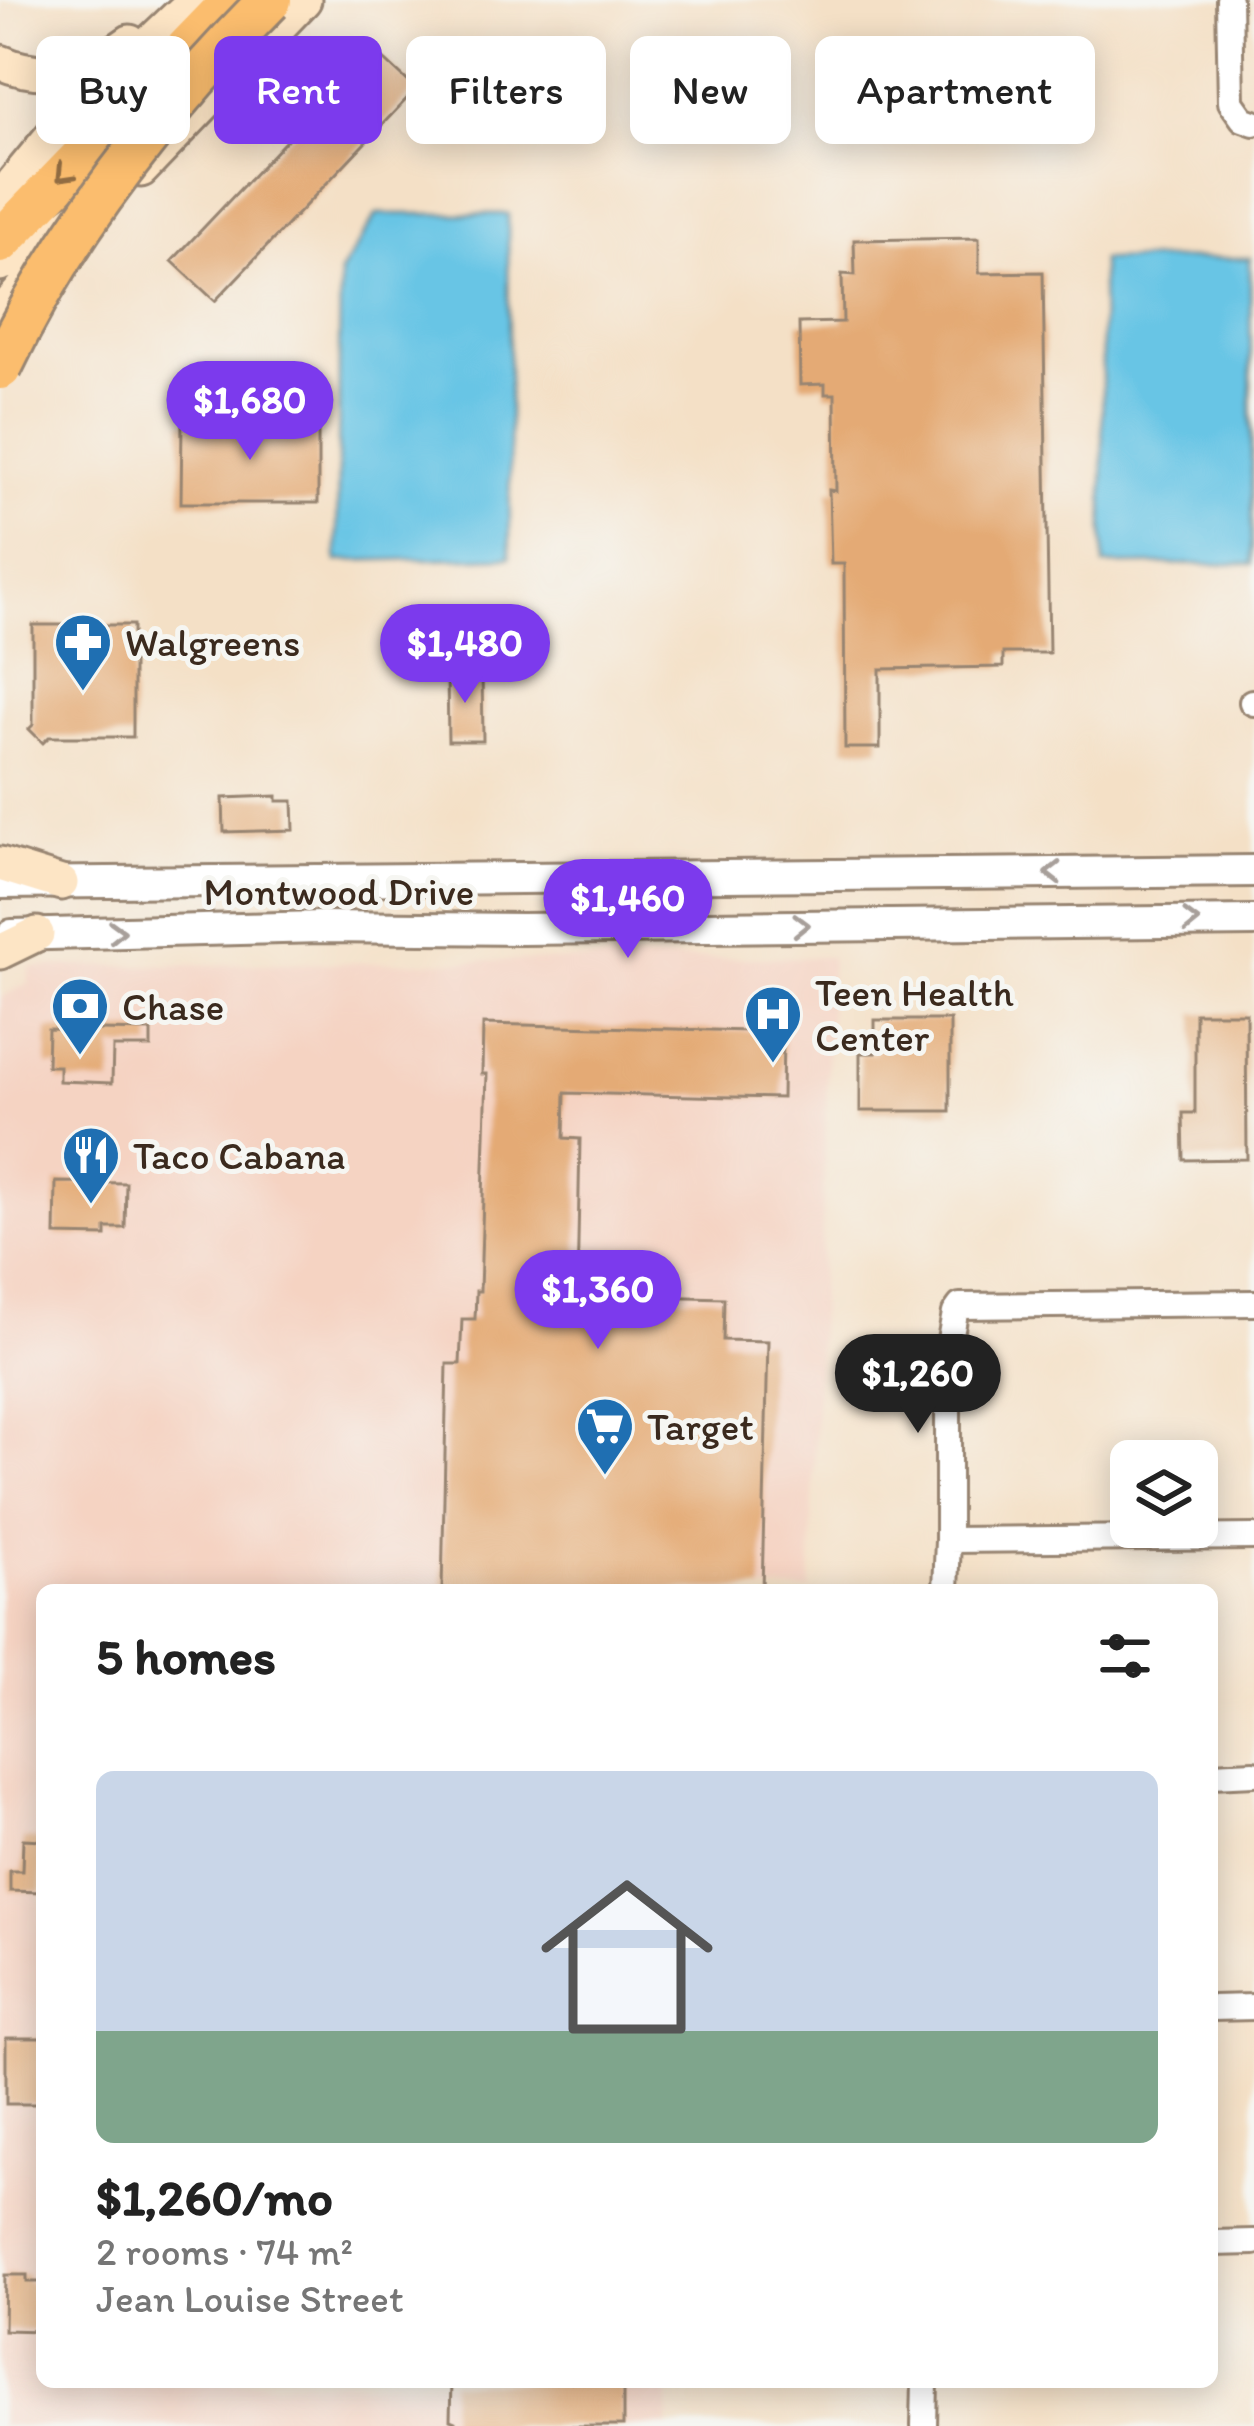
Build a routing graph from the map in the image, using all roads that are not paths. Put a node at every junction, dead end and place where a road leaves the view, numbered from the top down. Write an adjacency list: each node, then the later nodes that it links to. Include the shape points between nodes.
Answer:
1 (175, 0): 8 (main road, via 133,40 86,67 46,72)
2 (196, 0): 7 (main road)
3 (234, 0): 15 (highway, one-way to 15)
4 (270, 0): 18 (highway, bridge, via 166,112 92,209)
5 (304, 0): 12 (main road)
6 (1228, 0): 9 (street, via 1231,102)
7 (158, 36)
8 (0, 62)
9 (1254, 123)
10 (42, 144): 13 (main road)
11 (45, 144): 14 (main road)
12 (148, 165): 16 (main road); 17 (main road)
13 (0, 170)
14 (0, 200)
15 (0, 242)
16 (0, 264)
17 (0, 315)
18 (0, 368)
19 (0, 864): 22 (main road)
20 (1254, 871): 22 (street, Montwood Drive, one-way to 22)
21 (0, 883): 22 (street, Montwood Drive)
22 (61, 883)
23 (1254, 921): 24 (street, Montwood Drive, one-way to 23)
24 (37, 934): 25 (street, Montwood Drive); 26 (main road)
25 (0, 935)
26 (0, 952)
27 (1254, 1303): 29 (street, via 960,1306 948,1352)
28 (1254, 1537): 29 (street)
29 (948, 1540): 30 (street)
30 (946, 1584)
31 (1254, 1773): 32 (street)
32 (1218, 1774)
33 (1254, 2007): 34 (street)
34 (1218, 2008)
35 (1254, 2242): 36 (street)
36 (1218, 2243)
37 (925, 2388): 38 (street)
38 (924, 2426)

